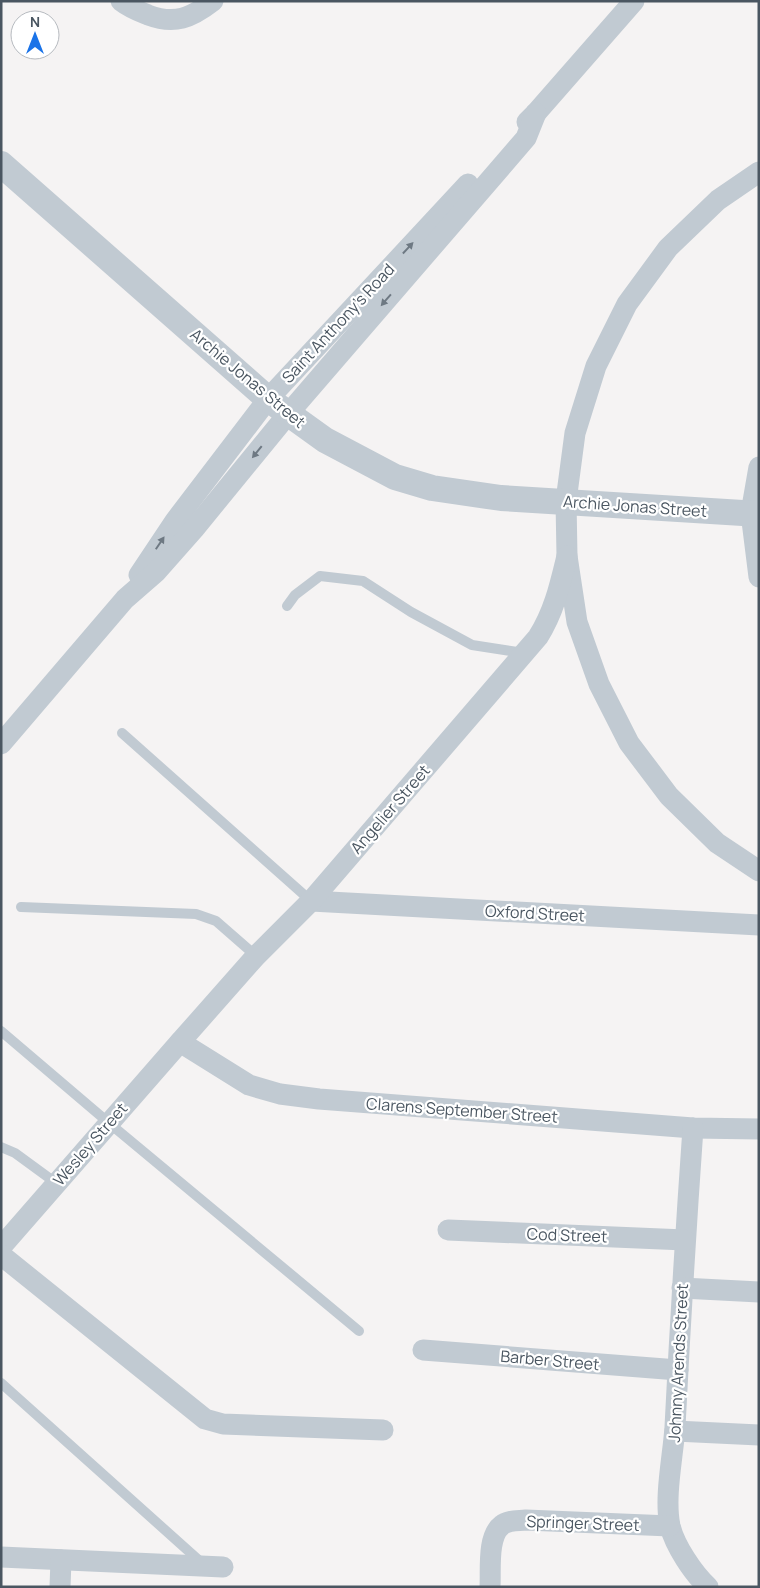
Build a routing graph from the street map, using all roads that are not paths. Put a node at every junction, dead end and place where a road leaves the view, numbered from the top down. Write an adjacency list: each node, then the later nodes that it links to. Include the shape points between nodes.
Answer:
1 (121, 1): 2 (street, via 131,9 162,20 182,19)
2 (213, 1)
3 (634, 1): 6 (street, Saint Anthony's Road)
4 (1, 164): 6 (street, Archie Jonas Street)
5 (759, 172): 8 (street, via 718,200 668,248 627,304 596,366 575,432)
6 (278, 406): 8 (street, Archie Jonas Street, via 325,440 395,477 432,488 500,498); 15 (street, Saint Anthony's Road, via 175,521 125,599)
7 (759, 467): 9 (street)
8 (566, 501): 9 (street, Archie Jonas Street); 10 (street)
9 (755, 514): 11 (street)
10 (567, 556): 13 (street, Angelier Street, via 548,622); 16 (street, via 577,622 598,684 629,743 669,796 717,842)
11 (759, 577)
12 (287, 606): 13 (lane, via 295,595 320,576 363,581 472,645)
13 (524, 654): 17 (street, Angelier Street)
14 (122, 734): 17 (lane)
15 (1, 744)
16 (759, 871)
17 (311, 901): 19 (street, Oxford Street); 20 (street, Angelier Street)
18 (21, 907): 20 (lane, via 196,914 216,921)
19 (759, 925)
20 (256, 956): 22 (street, Angelier Street)
21 (1, 1031): 23 (lane)
22 (180, 1042): 23 (street, Wesley Street); 24 (street, Clarens September Street, via 249,1084 280,1094)
23 (108, 1123): 27 (street, Wesley Street); 34 (lane)
24 (693, 1128): 25 (street, Clarens September Street); 29 (street, Johnny Arends Street)
25 (759, 1130)
26 (1, 1147): 27 (lane, via 15,1153)
27 (56, 1183): 30 (street, Wesley Street)
28 (448, 1230): 29 (street, Cod Street)
29 (685, 1240): 32 (street, Johnny Arends Street)
30 (1, 1247)
31 (1, 1255): 38 (street, via 205,1419 223,1424)
32 (682, 1288): 33 (street); 36 (street, Johnny Arends Street)
33 (759, 1292)
34 (359, 1331)
35 (423, 1350): 36 (street, Barber Street)
36 (678, 1370): 39 (street, Johnny Arends Street)
37 (1, 1383): 44 (lane)
38 (383, 1430)
39 (675, 1431): 40 (street); 41 (street, Johnny Arends Street)
40 (759, 1435)
41 (670, 1526): 46 (street, Springer Street, via 526,1520 502,1525 491,1545); 47 (street, Johnny Arends Street, via 681,1551)
42 (1, 1557): 43 (street)
43 (61, 1560): 44 (street); 45 (street)
44 (214, 1566)
45 (60, 1587)
46 (490, 1587)
47 (708, 1587)

